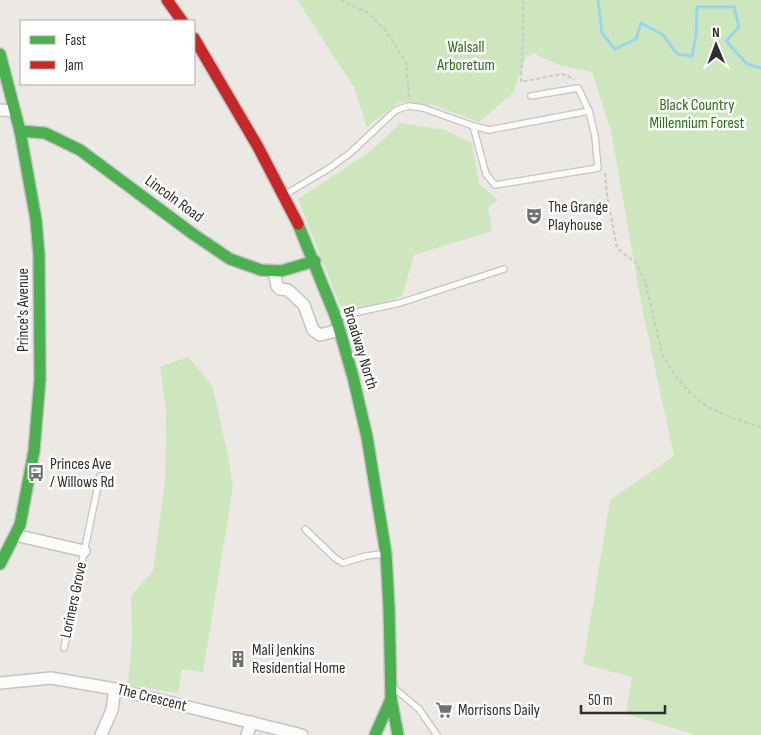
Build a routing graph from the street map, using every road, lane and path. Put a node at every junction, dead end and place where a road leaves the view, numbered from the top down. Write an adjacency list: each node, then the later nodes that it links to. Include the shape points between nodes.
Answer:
1 (167, 0): 3 (main road)
2 (341, 0): 7 (path, via 368,13 386,31 406,62)
3 (181, 20)
4 (195, 40): 13 (main road, Broadway North)
5 (0, 54): 9 (main road, Prince's Avenue)
6 (531, 96): 10 (lane, via 578,88)
7 (409, 106): 11 (lane); 13 (lane, via 396,110 342,159)
8 (0, 110): 9 (street)
9 (15, 110): 12 (main road, Prince's Avenue)
10 (589, 111): 11 (lane, via 489,130); 11 (lane, via 598,168 495,185 486,174)
11 (475, 127)
12 (20, 131): 16 (main road, Lincoln Road, via 45,133 80,150 224,255 261,270); 23 (main road, Prince's Avenue, via 39,255 40,379 34,451)
13 (284, 195): 15 (main road, Broadway North)
14 (606, 195): 20 (path, via 617,248 635,262 645,280 662,350 676,378 708,407)
15 (314, 261): 16 (main road, Lincoln Road, via 281,271); 18 (main road, Broadway North)
16 (274, 270): 19 (street, via 277,286 288,290 304,305 313,330 320,336)
17 (504, 270): 18 (lane, via 400,303)
18 (335, 317): 19 (main road, Broadway North)
19 (338, 330): 25 (main road, Broadway North, via 359,398)
20 (761, 427)
21 (100, 476): 24 (lane, Loriners Grove)
22 (305, 529): 25 (lane, via 343,563)
23 (16, 535): 24 (street, Loriners Grove); 26 (main road, Prince's Avenue)
24 (84, 551): 27 (lane, Loriners Grove)
25 (386, 554): 29 (main road, Broadway North)
26 (0, 564)
27 (64, 648)
28 (0, 683): 30 (street, The Crescent, via 51,678)
29 (392, 686): 31 (main road, Broadway North); 38 (lane, via 419,709)
30 (115, 688): 32 (street, The Crescent); 33 (street, via 112,710)
31 (391, 699): 36 (main road, Broadway North); 37 (main road, Broadway North)
32 (252, 722): 34 (street); 35 (street, The Crescent)
33 (101, 735)
34 (247, 735)
35 (302, 735)
36 (375, 735)
37 (398, 735)
38 (437, 735)

